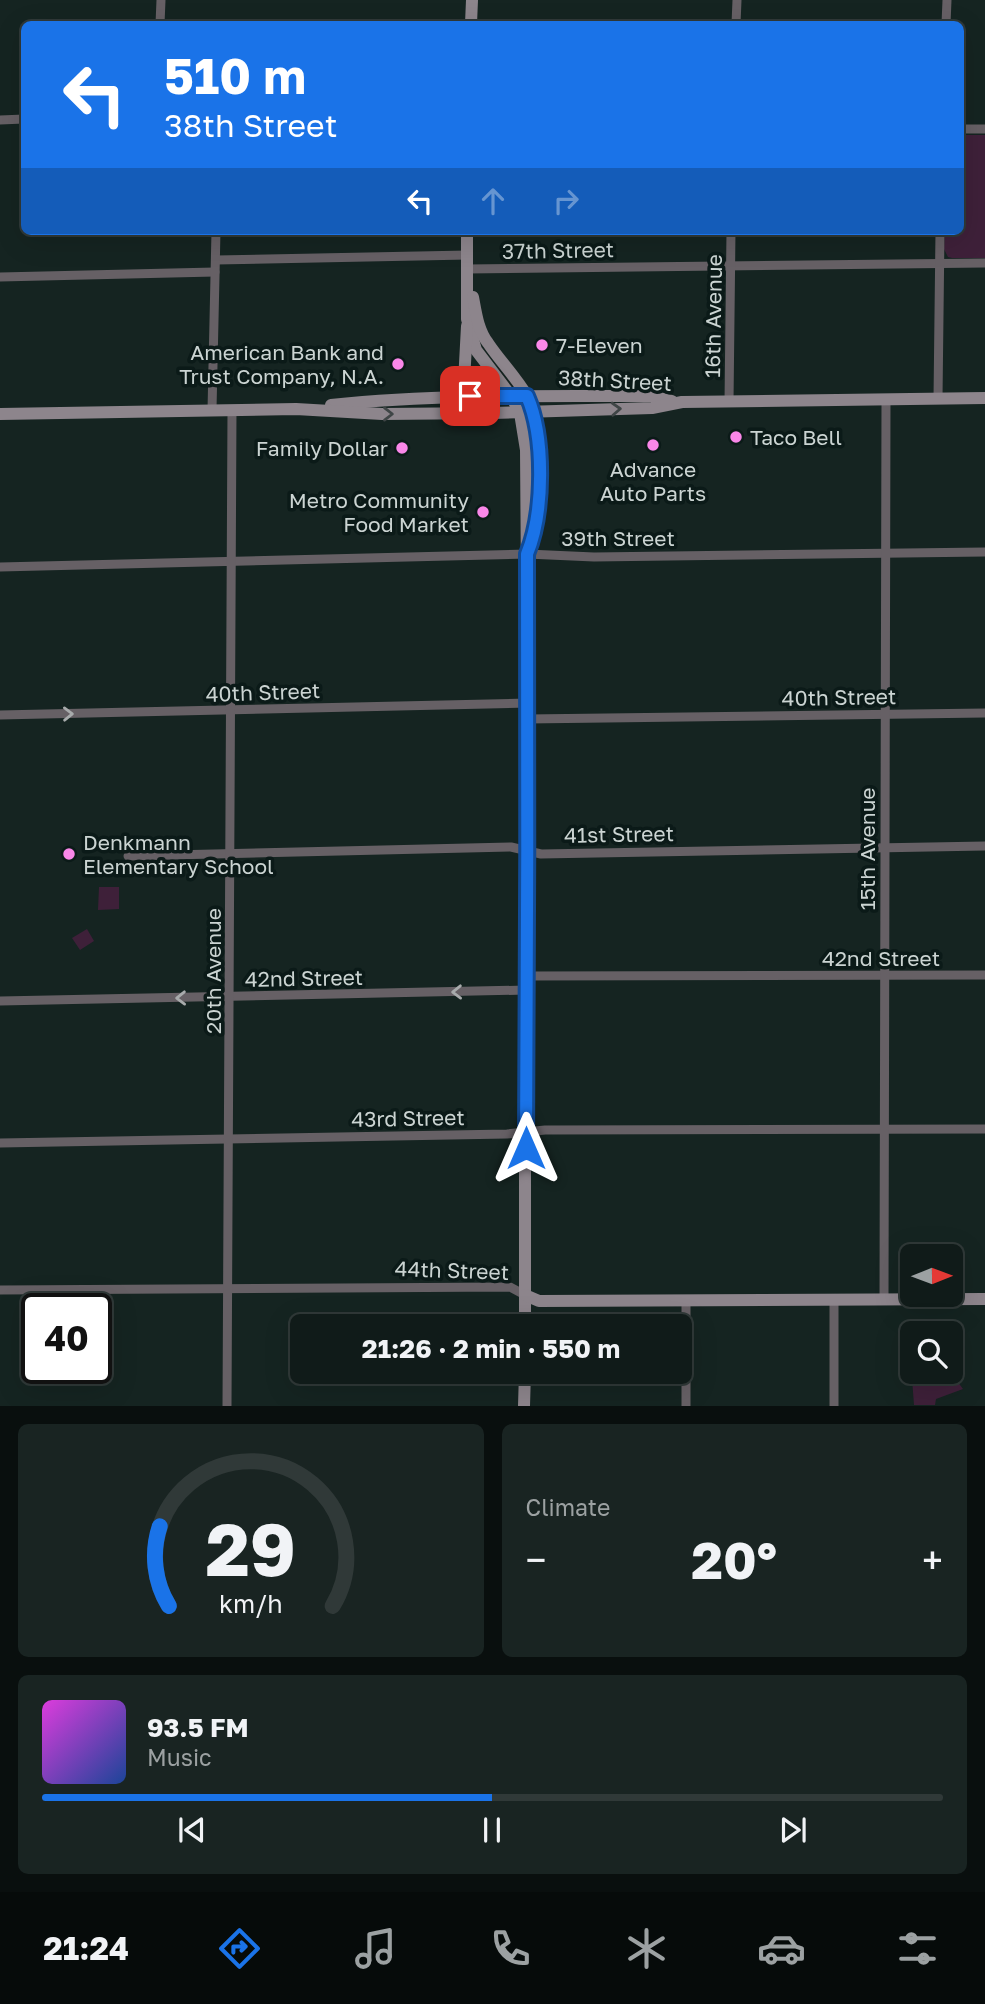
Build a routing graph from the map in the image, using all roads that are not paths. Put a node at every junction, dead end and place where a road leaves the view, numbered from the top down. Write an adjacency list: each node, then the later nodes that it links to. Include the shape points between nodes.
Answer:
1 (160, 0): 5 (street)
2 (472, 0): 6 (street)
3 (737, 0): 7 (street)
4 (947, 0): 8 (street)
5 (160, 21)
6 (471, 21)
7 (736, 21)
8 (946, 21)
9 (21, 119): 10 (street)
10 (0, 120)
11 (964, 129): 12 (street)
12 (985, 129)
13 (216, 235): 18 (street)
14 (467, 235): 17 (street)
15 (731, 235): 21 (street, 16th Avenue)
16 (940, 235): 20 (street)
17 (468, 255): 18 (street); 22 (street)
18 (216, 260): 23 (street)
19 (985, 263): 20 (street, 37th Street)
20 (940, 264): 21 (street, 37th Street); 31 (street)
21 (730, 265): 22 (street, 37th Street); 33 (street, 16th Avenue)
22 (467, 269): 25 (street); 27 (street, via 480,328)
23 (215, 272): 24 (street); 35 (street)
24 (0, 277)
25 (467, 319): 26 (street, via 476,350); 28 (street, via 464,382 458,394)
26 (511, 396): 27 (street, 38th Street); 28 (street, 38th Street); 37 (street)
27 (527, 396): 32 (street, 38th Street, via 651,396); 37 (street)
28 (450, 397): 34 (street, 38th Street)
29 (985, 398): 31 (street, 38th Street)
30 (886, 399): 31 (street, 38th Street); 33 (street, 38th Street); 40 (street, 15th Avenue)
31 (937, 399)
32 (682, 402): 33 (street, 38th Street); 37 (street, 38th Street, one-way to 32, via 652,408)
33 (729, 402)
34 (296, 409): 36 (street, 38th Street); 37 (street, 38th Street, one-way to 37, via 382,414)
35 (212, 410): 36 (street, 38th Street); 38 (street, 38th Street)
36 (232, 410): 42 (street, 20th Avenue)
37 (527, 412): 41 (street, via 538,435 539,501 535,535)
38 (0, 414)
39 (985, 552): 40 (street, 39th Street)
40 (885, 553): 41 (street, 39th Street); 47 (street, 15th Avenue)
41 (527, 554): 42 (street, 39th Street); 44 (street)
42 (232, 561): 43 (street, 39th Street); 45 (street, 20th Avenue)
43 (0, 567)
44 (527, 703): 45 (street, 40th Street); 49 (street)
45 (230, 710): 48 (street, 40th Street, one-way to 45); 53 (street, 20th Avenue)
46 (985, 713): 47 (street, 40th Street)
47 (884, 714): 49 (street, 40th Street); 51 (street, 15th Avenue)
48 (0, 715)
49 (527, 719): 52 (street)
50 (985, 846): 51 (street, 41st Street)
51 (884, 847): 52 (street, 41st Street); 57 (street, 15th Avenue)
52 (528, 852): 53 (street, 41st Street, via 511,847); 56 (street)
53 (230, 855): 54 (street, 41st Street); 59 (street, 20th Avenue)
54 (128, 856)
55 (985, 975): 57 (street, 42nd Street)
56 (526, 976): 57 (street, 42nd Street); 58 (street)
57 (886, 976): 61 (street, 15th Avenue)
58 (526, 990): 59 (street, 42nd Street, one-way to 59); 63 (street)
59 (230, 998): 60 (street, 42nd Street, one-way to 60); 64 (street, 20th Avenue)
60 (0, 1001)
61 (884, 1129): 62 (street, 43rd Street); 63 (street, 43rd Street); 70 (street, 15th Avenue)
62 (985, 1129)
63 (526, 1132): 64 (street, 43rd Street); 68 (street)
64 (230, 1139): 65 (street, 43rd Street); 66 (street, 20th Avenue)
65 (0, 1143)
66 (229, 1288): 67 (street, 44th Street); 68 (street, 44th Street, via 509,1287); 75 (street, 20th Avenue)
67 (0, 1290)
68 (525, 1295): 72 (street, 44th Street, via 539,1301); 73 (street)
69 (834, 1299): 70 (street, 44th Street); 72 (street, 44th Street); 78 (street)
70 (884, 1299): 71 (street, 44th Street)
71 (985, 1299)
72 (686, 1300): 77 (street)
73 (525, 1314)
74 (524, 1384): 76 (street)
75 (227, 1405)
76 (524, 1405)
77 (686, 1405)
78 (834, 1405)

